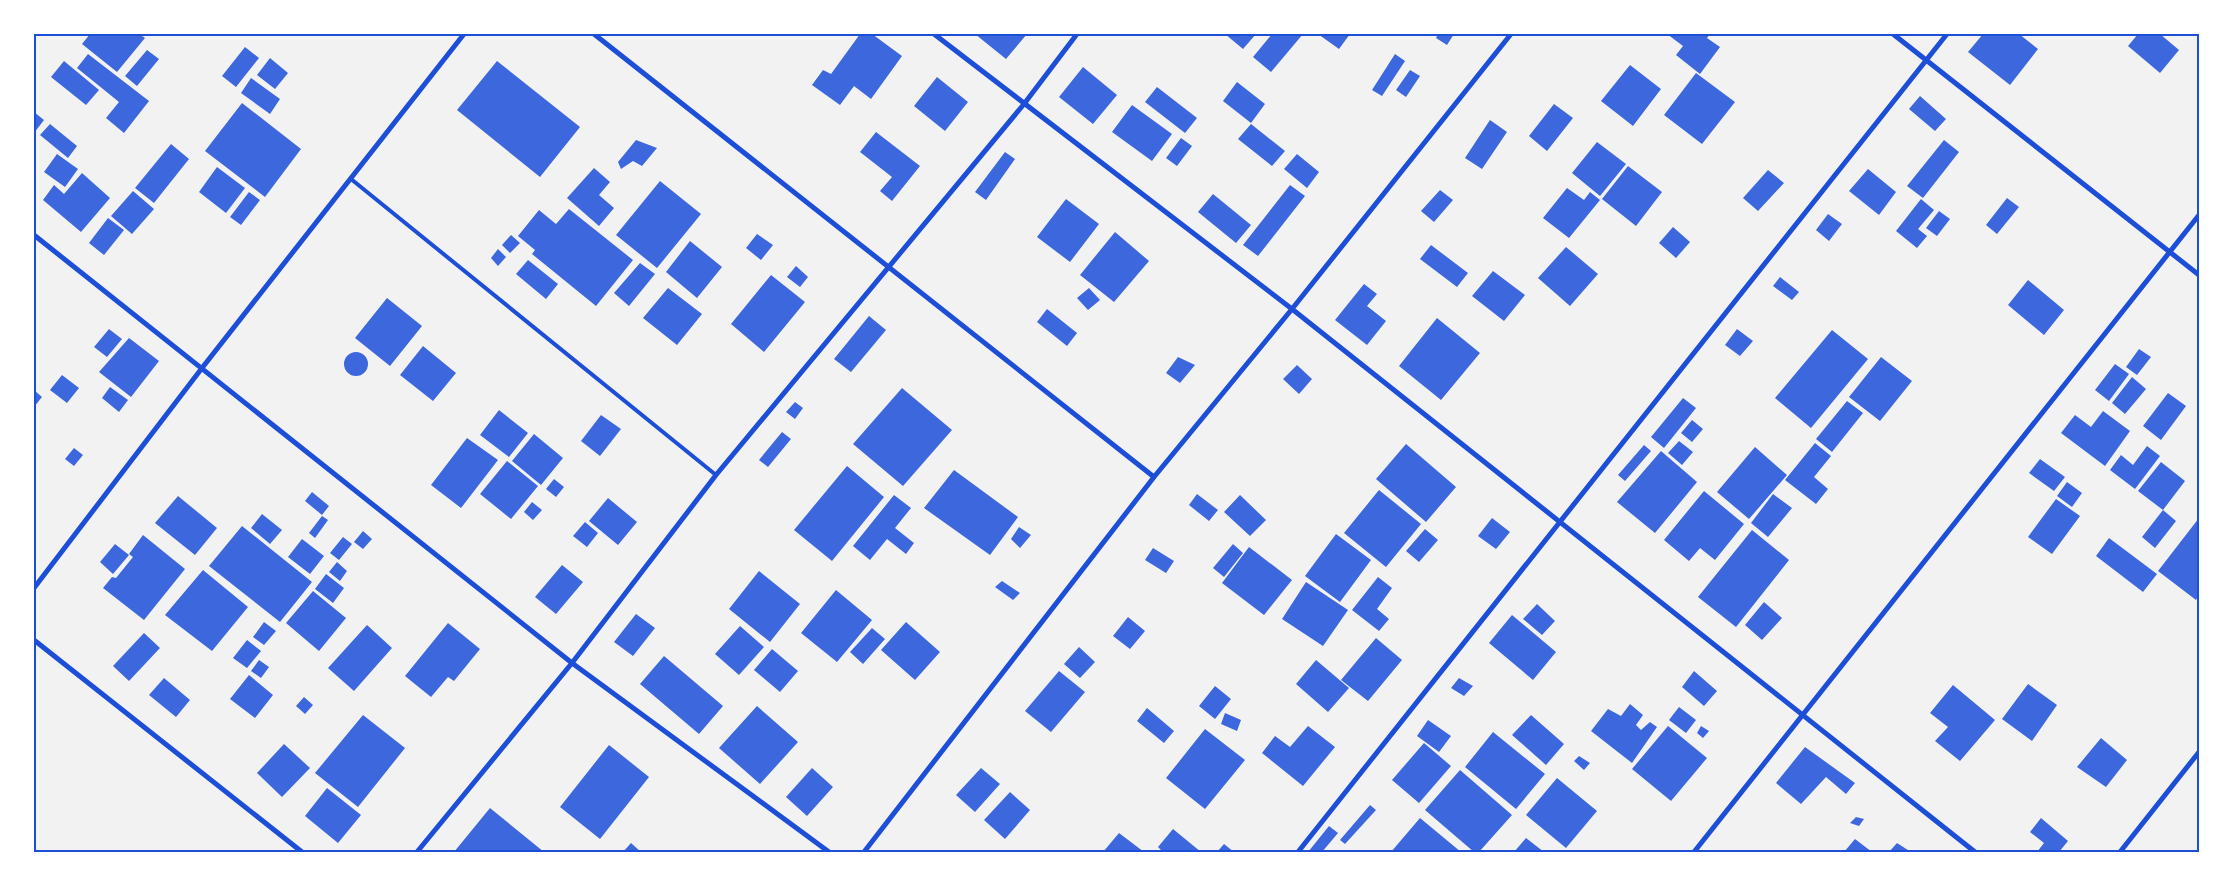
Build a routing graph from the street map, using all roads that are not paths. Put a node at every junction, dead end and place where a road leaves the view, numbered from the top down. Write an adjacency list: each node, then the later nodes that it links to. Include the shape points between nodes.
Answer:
1 (464, 34): 10 (street)
2 (594, 34): 14 (street)
3 (934, 34): 9 (street)
4 (1077, 34): 9 (street)
5 (1511, 34): 16 (street)
6 (1893, 34): 8 (street)
7 (1947, 34): 8 (street)
8 (1926, 59): 13 (street); 20 (street)
9 (1024, 104): 14 (street); 16 (street)
10 (351, 179): 17 (street); 18 (lane)
11 (2199, 215): 13 (street)
12 (34, 235): 17 (street)
13 (2169, 251): 15 (street); 24 (street)
14 (888, 267): 18 (street); 19 (street)
15 (2199, 275)
16 (1292, 309): 19 (street); 20 (street)
17 (202, 368): 21 (street); 23 (street)
18 (716, 475): 23 (street)
19 (1154, 477): 29 (street)
20 (1560, 522): 24 (street); 30 (street)
21 (34, 588)
22 (34, 640): 26 (street)
23 (572, 663): 27 (street); 28 (street)
24 (1803, 715): 31 (street); 32 (street)
25 (2199, 752): 33 (street)
26 (302, 852)
27 (418, 852)
28 (829, 852)
29 (864, 852)
30 (1298, 852)
31 (1694, 852)
32 (1975, 852)
33 (2120, 852)

